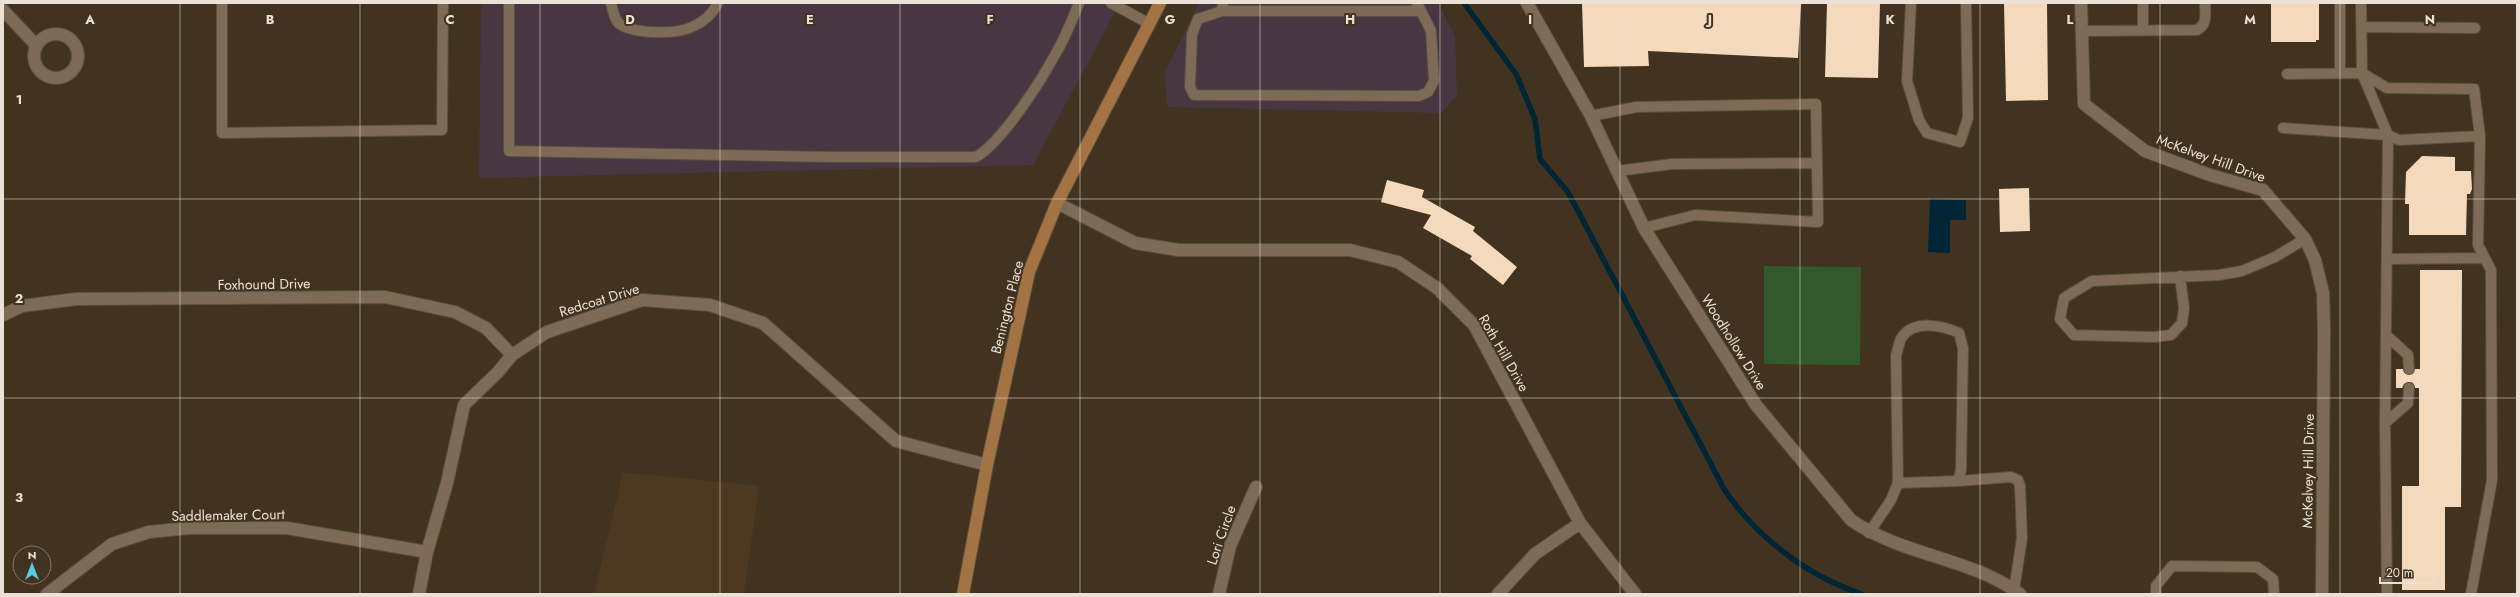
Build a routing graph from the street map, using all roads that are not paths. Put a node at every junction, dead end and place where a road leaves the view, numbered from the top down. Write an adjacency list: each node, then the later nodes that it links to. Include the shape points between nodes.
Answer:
1 (222, 3): 2 (lane, via 222,133 442,130)
2 (443, 3)
3 (509, 3): 6 (lane, via 509,151 833,157 976,157 988,150 1008,126 1057,53)
4 (611, 3): 19 (lane, via 615,18 621,24 642,32 681,31 694,26)
5 (718, 3): 19 (lane)
6 (1079, 3)
7 (1111, 3): 21 (lane)
8 (1160, 3): 21 (main road, Benington Place)
9 (1527, 3): 30 (street, Woodhollow Drive)
10 (1911, 3): 11 (lane, via 1907,81 1919,120 1927,133 1960,142 1968,118)
11 (1966, 3)
12 (2081, 3): 25 (street, McKelvey Hill Drive)
13 (2143, 3): 24 (lane)
14 (2205, 3): 24 (lane, via 2205,22 2196,30)
15 (2340, 3): 27 (lane)
16 (2361, 3): 22 (lane)
17 (1222, 7): 18 (lane); 18 (lane, via 1198,19 1192,34 1190,87 1194,95 1419,96 1428,92 1434,81 1431,31)
18 (1419, 7)
19 (712, 8)
20 (3, 10): 26 (street)
21 (1150, 24): 36 (main road, Benington Place)
22 (2362, 27): 23 (lane); 28 (lane)
23 (2475, 28)
24 (2143, 30): 25 (lane)
25 (2082, 31): 38 (street, McKelvey Hill Drive, via 2084,104 2145,150 2210,175 2263,190)
26 (36, 46)
27 (2340, 73): 28 (lane); 29 (lane)
28 (2362, 73): 32 (lane); 33 (lane, via 2387,88 2474,89)
29 (2287, 74)
30 (1591, 116): 34 (lane, via 1636,107 1816,104); 35 (street, Woodhollow Drive)
31 (2283, 128): 32 (lane)
32 (2388, 135): 33 (lane, via 2399,140); 40 (lane)
33 (2480, 136): 39 (lane, via 2478,245)
34 (1817, 163): 35 (lane, via 1672,164); 37 (lane, via 1818,222 1695,216)
35 (1617, 171): 37 (street, Woodhollow Drive)
36 (1057, 203): 48 (main road, Benington Place, via 1029,272); 52 (street, Roth Hill Drive, via 1136,243 1171,249 1350,250 1398,262 1437,288 1474,325)
37 (1644, 228): 53 (street, Woodhollow Drive, via 1756,405 1851,520)
38 (2305, 239): 41 (lane, via 2275,257 2242,272); 64 (street, McKelvey Hill Drive, via 2315,260 2323,293)
39 (2485, 258): 40 (lane); 66 (lane, via 2491,270 2492,480)
40 (2387, 260): 43 (lane)
41 (2180, 276): 41 (lane, via 2092,281 2064,298 2060,319 2074,335 2171,335 2182,323 2184,308)
42 (3, 316): 44 (street, Foxhound Drive, via 22,306 76,299 385,297 455,312 486,328)
43 (2386, 335): 45 (lane, via 2408,355); 47 (lane)
44 (512, 355): 48 (street, Redcoat Drive, via 547,332 642,300 710,305 763,323 896,441); 54 (street, Redcoat Drive, via 464,405 447,483)
45 (2408, 369)
46 (2408, 388): 47 (lane, via 2408,403)
47 (2385, 423): 65 (lane)
48 (987, 465): 58 (main road, Benington Place)
49 (1958, 481): 50 (lane); 50 (lane, via 1961,470 1963,348 1959,333 1944,326 1916,327 1902,337 1896,355); 55 (lane, via 2011,477 2018,480 2022,538)
50 (1898, 483): 53 (lane, via 1891,500)
51 (1256, 487): 59 (street, Lori Circle, via 1230,546)
52 (1580, 523): 60 (street, via 1535,554); 61 (street, Roth Hill Drive)
53 (1869, 532): 55 (street, Woodhollow Drive, via 1896,544 1987,575)
54 (427, 552): 56 (street, Saddlemaker Court, via 287,528 189,528 150,532 112,544); 57 (street, Redcoat Drive)
55 (2017, 592)
56 (47, 594)
57 (419, 594)
58 (963, 594)
59 (1219, 594)
60 (1498, 594)
61 (1635, 594)
62 (2156, 594): 63 (lane, via 2156,586 2172,566 2258,567 2273,580)
63 (2274, 594)
64 (2322, 594)
65 (2387, 594)
66 (2470, 594)

